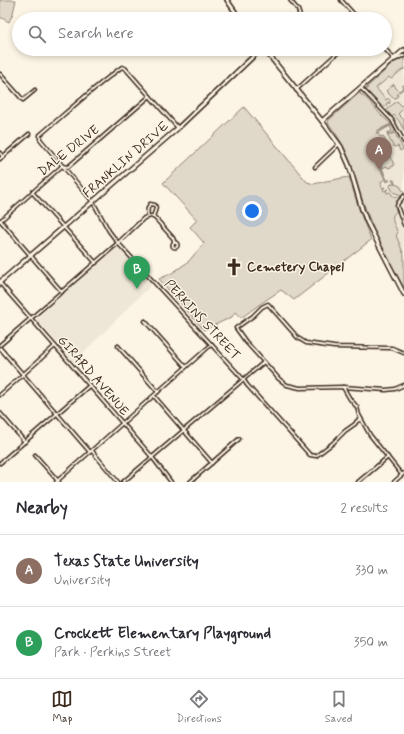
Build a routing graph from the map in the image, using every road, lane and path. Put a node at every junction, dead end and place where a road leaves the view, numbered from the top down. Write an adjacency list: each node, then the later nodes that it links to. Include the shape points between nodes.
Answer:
1 (227, 0): 4 (street)
2 (290, 0): 5 (street)
3 (341, 0): 6 (street)
4 (235, 12)
5 (299, 12)
6 (352, 12)
7 (404, 50): 13 (street)
8 (255, 56): 20 (street, FRANKLIN DRIVE)
9 (334, 56): 17 (street)
10 (390, 56): 13 (street)
11 (404, 56): 13 (street)
12 (269, 57): 17 (street)
13 (393, 60): 15 (street)
14 (0, 74): 16 (street, via 23,100)
15 (361, 88): 19 (street); 22 (street, via 392,120)
16 (34, 90)
17 (296, 90): 19 (street)
18 (150, 96): 20 (street); 27 (street, DALE DRIVE, via 68,167); 27 (street, PERKINS STREET, via 126,68 122,67 104,80 40,135 40,139)
19 (322, 121): 23 (street)
20 (178, 128): 31 (street, FRANKLIN DRIVE)
21 (29, 134): 25 (street)
22 (404, 142)
23 (339, 144): 28 (street); 43 (street, via 367,222)
24 (0, 153): 25 (street)
25 (3, 156): 26 (street)
26 (0, 159)
27 (62, 166): 29 (street, DALE DRIVE); 31 (street, PERKINS STREET)
28 (315, 167)
29 (32, 192): 34 (street, DALE DRIVE); 36 (street)
30 (404, 196): 35 (street, via 397,206)
31 (93, 202): 36 (street, FRANKLIN DRIVE); 37 (street, PERKINS STREET)
32 (148, 217): 33 (street); 33 (street, via 150,204 156,208); 37 (street)
33 (153, 217): 38 (street)
34 (0, 220): 39 (street)
35 (404, 225)
36 (64, 227): 39 (street, FRANKLIN DRIVE); 40 (street)
37 (118, 243): 40 (street); 46 (street, PERKINS STREET)
38 (175, 243)
39 (31, 255): 41 (street, FRANKLIN DRIVE); 42 (street)
40 (96, 263): 42 (street)
41 (0, 282): 44 (street, GIRARD AVENUE)
42 (62, 292): 44 (street)
43 (404, 294)
44 (31, 318): 47 (street); 48 (street, GIRARD AVENUE)
45 (145, 321): 53 (street)
46 (212, 344): 53 (street); 55 (street, PERKINS STREET)
47 (0, 345)
48 (55, 346): 54 (street); 57 (street, GIRARD AVENUE)
49 (118, 346): 59 (street)
50 (0, 348): 54 (street)
51 (404, 353): 52 (street, via 392,348 334,347 306,343 298,338 268,304 236,328)
52 (264, 362): 55 (street); 58 (street, via 287,385 300,388)
53 (186, 368): 59 (street)
54 (22, 374): 60 (street); 63 (street)
55 (243, 378): 64 (street, PERKINS STREET, via 310,455 316,456); 66 (street)
56 (404, 385): 58 (street, via 386,390)
57 (89, 386): 63 (street); 65 (street, GIRARD AVENUE)
58 (343, 387): 64 (street, via 357,407)
59 (158, 392): 61 (street)
60 (0, 395)
61 (154, 396): 65 (street); 66 (street)
62 (0, 414): 68 (street)
63 (57, 414): 68 (street); 69 (street)
64 (361, 419): 72 (street)
65 (122, 424): 69 (street); 71 (street, GIRARD AVENUE)
66 (183, 430): 71 (street); 74 (street)
67 (239, 438): 74 (street)
68 (25, 442): 73 (street)
69 (91, 452): 76 (street); 77 (street)
70 (36, 455): 76 (street)
71 (152, 457): 78 (street); 79 (street, GIRARD AVENUE)
72 (388, 457): 75 (street); 81 (street)
73 (0, 463)
74 (212, 463): 80 (street)
75 (403, 474): 82 (street)
76 (57, 482)
77 (118, 482)
78 (122, 482)
79 (171, 482)
80 (190, 482)
81 (358, 482)
82 (394, 482)

